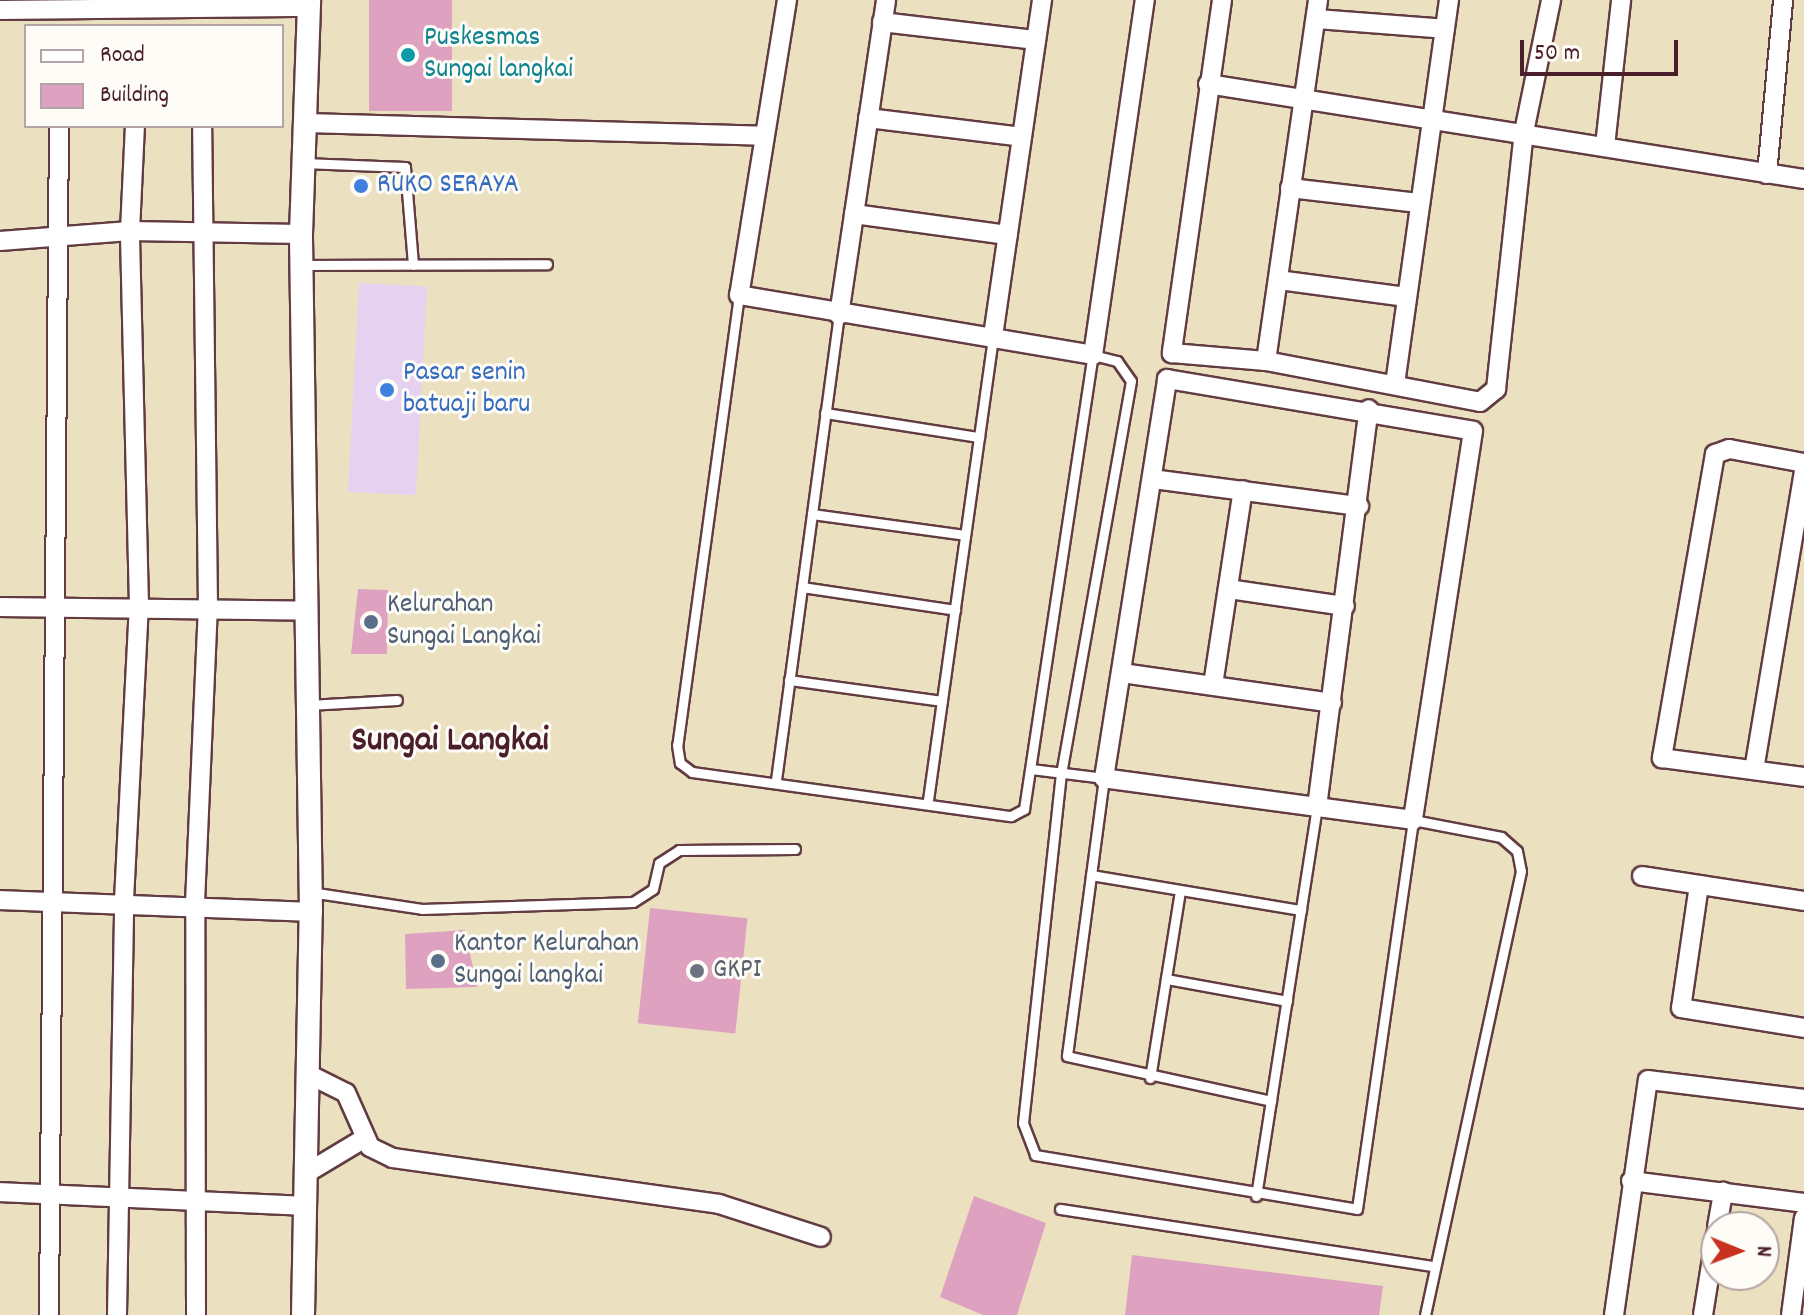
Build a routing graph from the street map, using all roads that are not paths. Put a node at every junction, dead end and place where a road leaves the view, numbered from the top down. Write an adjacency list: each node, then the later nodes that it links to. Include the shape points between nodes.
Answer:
1 (787, 0): 28 (street)
2 (886, 0): 16 (street)
3 (1042, 0): 18 (street)
4 (1145, 0): 51 (street)
5 (1222, 0): 19 (street)
6 (1449, 0): 17 (street)
7 (1551, 0): 27 (street)
8 (1621, 0): 30 (street)
9 (1783, 0): 32 (street)
10 (309, 4): 13 (street); 23 (street)
11 (1317, 9): 17 (street); 20 (street)
12 (0, 10): 15 (street)
13 (203, 11): 14 (street)
14 (140, 12): 15 (street)
15 (60, 13)
16 (882, 22): 18 (street); 21 (street)
17 (1445, 29): 22 (street)
18 (1036, 40): 29 (street)
19 (1208, 84): 20 (street); 52 (street, via 1172,353)
20 (1300, 98): 22 (street); 34 (street)
21 (868, 118): 29 (street); 36 (street)
22 (1432, 121): 27 (street); 35 (street)
23 (306, 123): 28 (street); 31 (street)
24 (59, 128): 41 (street)
25 (135, 128): 37 (street)
26 (202, 128): 38 (street)
27 (1524, 132): 30 (street); 53 (street, via 1493,395 1480,402)
28 (764, 136): 47 (street)
29 (1022, 137): 40 (street)
30 (1605, 146): 32 (street)
31 (303, 163): 39 (street); 45 (lane, via 405,167)
32 (1767, 174): 33 (street)
33 (1804, 179)
34 (1290, 188): 35 (street); 46 (street)
35 (1418, 203): 48 (street)
36 (854, 214): 40 (street); 49 (street)
37 (130, 231): 38 (street); 41 (street); 66 (street)
38 (202, 233): 39 (street); 69 (street)
39 (301, 234): 44 (street)
40 (1008, 235): 50 (street)
41 (57, 238): 42 (street); 70 (street)
42 (0, 241)
43 (547, 264): 45 (lane)
44 (302, 265): 45 (lane); 72 (street)
45 (413, 265)
46 (1279, 280): 48 (street); 52 (street)
47 (739, 295): 49 (street); 85 (lane, via 676,755 692,772)
48 (1407, 297): 53 (street)
49 (839, 315): 50 (street); 55 (lane)
50 (993, 336): 51 (street); 56 (lane)
51 (1093, 355): 80 (lane); 82 (lane, via 1123,365 1131,390)
52 (1266, 361): 53 (street)
53 (1395, 384)
54 (1369, 409): 59 (street, via 1167,379); 61 (street); 88 (street, via 1464,425 1475,441)
55 (825, 413): 56 (lane); 62 (lane)
56 (979, 437): 63 (lane)
57 (1804, 463): 81 (street, via 1729,449 1715,454 1662,758)
58 (1804, 471): 81 (street)
59 (1153, 479): 60 (street); 73 (street)
60 (1243, 490): 61 (street); 65 (street)
61 (1359, 506): 67 (street)
62 (812, 514): 63 (lane); 64 (lane)
63 (965, 535): 71 (lane)
64 (802, 587): 71 (lane); 74 (lane)
65 (1228, 589): 67 (street); 75 (street)
66 (139, 605): 69 (street); 70 (street); 95 (street)
67 (1345, 606): 78 (street)
68 (0, 607): 70 (street)
69 (208, 607): 72 (street); 99 (street)
70 (57, 609): 97 (street)
71 (955, 610): 77 (lane)
72 (307, 611): 79 (street)
73 (1122, 673): 75 (street); 84 (street)
74 (789, 680): 77 (lane); 85 (lane)
75 (1213, 685): 78 (street)
76 (397, 700): 79 (lane)
77 (942, 701): 86 (lane)
78 (1332, 703): 87 (street)
79 (308, 705): 98 (street)
80 (1031, 769): 82 (lane); 86 (lane, via 1026,804 1015,816)
81 (1754, 770): 83 (street)
82 (1061, 773): 84 (lane); 114 (lane, via 1023,1123 1027,1148 1047,1162)
83 (1804, 777)
84 (1104, 778): 87 (street); 90 (lane)
85 (776, 780): 86 (lane)
86 (928, 800)
87 (1317, 807): 88 (street); 100 (lane)
88 (1413, 820): 114 (lane, via 1357,1209); 123 (lane, via 1501,837 1517,851 1521,871)
89 (795, 849): 98 (lane, via 679,850 659,863 653,889 633,902 422,909)
90 (1091, 875): 93 (lane); 105 (lane, via 1067,1056)
91 (1642, 876): 92 (street)
92 (1699, 885): 96 (street); 103 (street, via 1681,1008)
93 (1180, 890): 100 (lane); 101 (lane)
94 (0, 900): 97 (street)
95 (124, 900): 97 (street); 99 (street); 113 (street)
96 (1804, 901)
97 (55, 902): 115 (street)
98 (310, 902): 99 (street); 104 (street)
99 (195, 903): 116 (street)
100 (1301, 910): 102 (lane)
101 (1166, 979): 102 (lane); 105 (lane)
102 (1287, 1001): 107 (lane)
103 (1804, 1028)
104 (308, 1074): 108 (street, via 346,1093); 109 (street)
105 (1150, 1078): 107 (lane)
106 (1804, 1099): 110 (street, via 1648,1080)
107 (1271, 1101): 114 (lane)
108 (365, 1138): 109 (street); 122 (street, via 393,1158 719,1204)
109 (305, 1174): 118 (street)
110 (1631, 1181): 112 (street); 130 (street)
111 (0, 1192): 115 (street)
112 (1723, 1192): 117 (street); 120 (street)
113 (117, 1195): 115 (street); 116 (street); 126 (street)
114 (1256, 1196)
115 (47, 1197): 125 (street)
116 (195, 1198): 118 (street); 127 (street)
117 (1804, 1203)
118 (304, 1206): 128 (street)
119 (1060, 1209): 123 (lane)
120 (1720, 1211)
121 (1804, 1218): 132 (street)
122 (821, 1237)
123 (1433, 1266): 129 (lane)
124 (1707, 1291): 131 (street)
125 (49, 1315)
126 (117, 1315)
127 (196, 1315)
128 (303, 1315)
129 (1425, 1315)
130 (1614, 1315)
131 (1703, 1315)
132 (1791, 1315)

